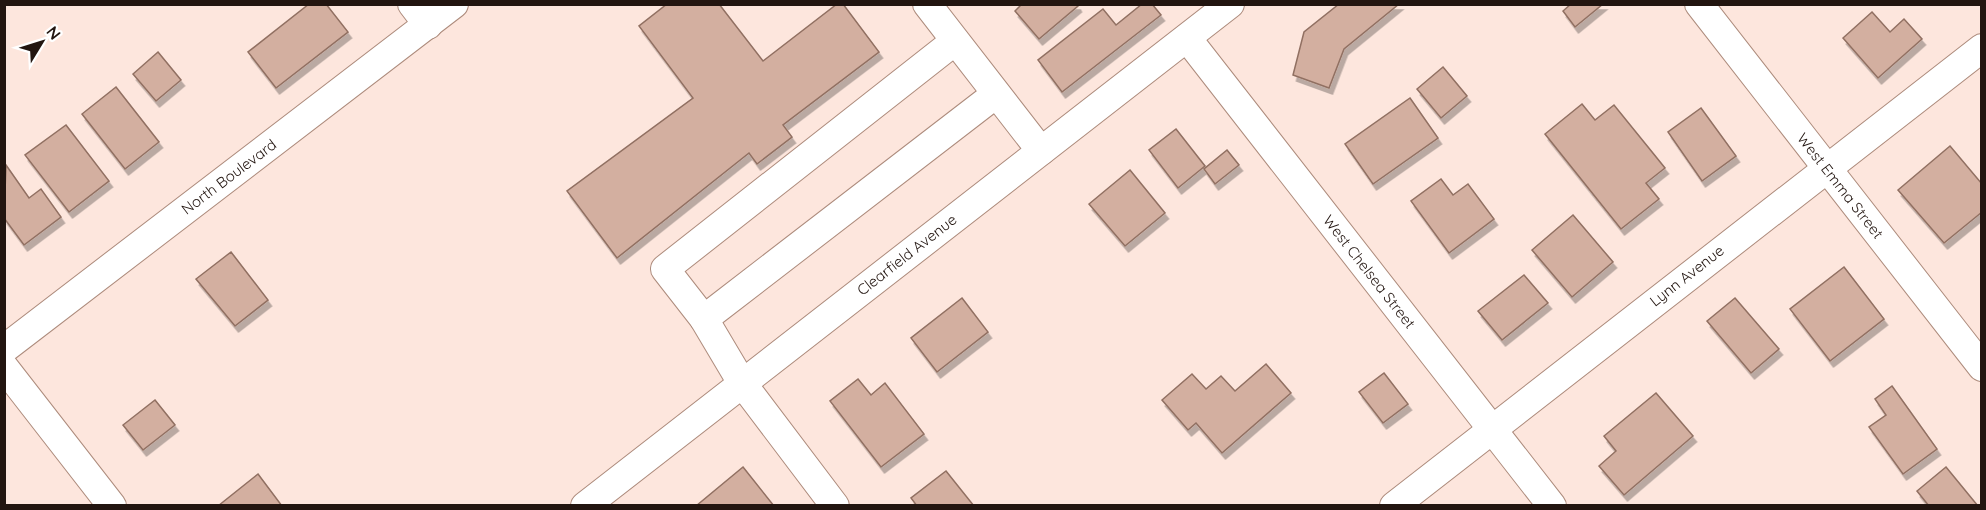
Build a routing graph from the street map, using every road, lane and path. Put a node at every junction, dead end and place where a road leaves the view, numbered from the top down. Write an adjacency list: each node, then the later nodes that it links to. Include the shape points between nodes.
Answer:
1 (454, 4): 5 (street, North Boulevard)
2 (927, 4): 7 (street)
3 (1230, 4): 6 (street, Clearfield Avenue)
4 (1699, 4): 11 (street, West Emma Street)
5 (420, 15): 13 (street, North Boulevard)
6 (1187, 38): 10 (street, Clearfield Avenue); 17 (street, West Chelsea Street)
7 (956, 41): 9 (street); 12 (street, via 665,269)
8 (1982, 48): 11 (street, Lynn Avenue)
9 (996, 94): 10 (street); 12 (street)
10 (1041, 151): 16 (street, Clearfield Avenue)
11 (1826, 168): 15 (street, West Emma Street); 17 (street, Lynn Avenue)
12 (704, 319): 16 (street)
13 (4, 349)
14 (4, 367): 18 (street)
15 (1982, 367)
16 (742, 383): 19 (street, Clearfield Avenue); 20 (street)
17 (1492, 429): 21 (street, Lynn Avenue); 22 (street, West Chelsea Street)
18 (112, 506)
19 (585, 506)
20 (835, 506)
21 (1394, 506)
22 (1552, 506)

